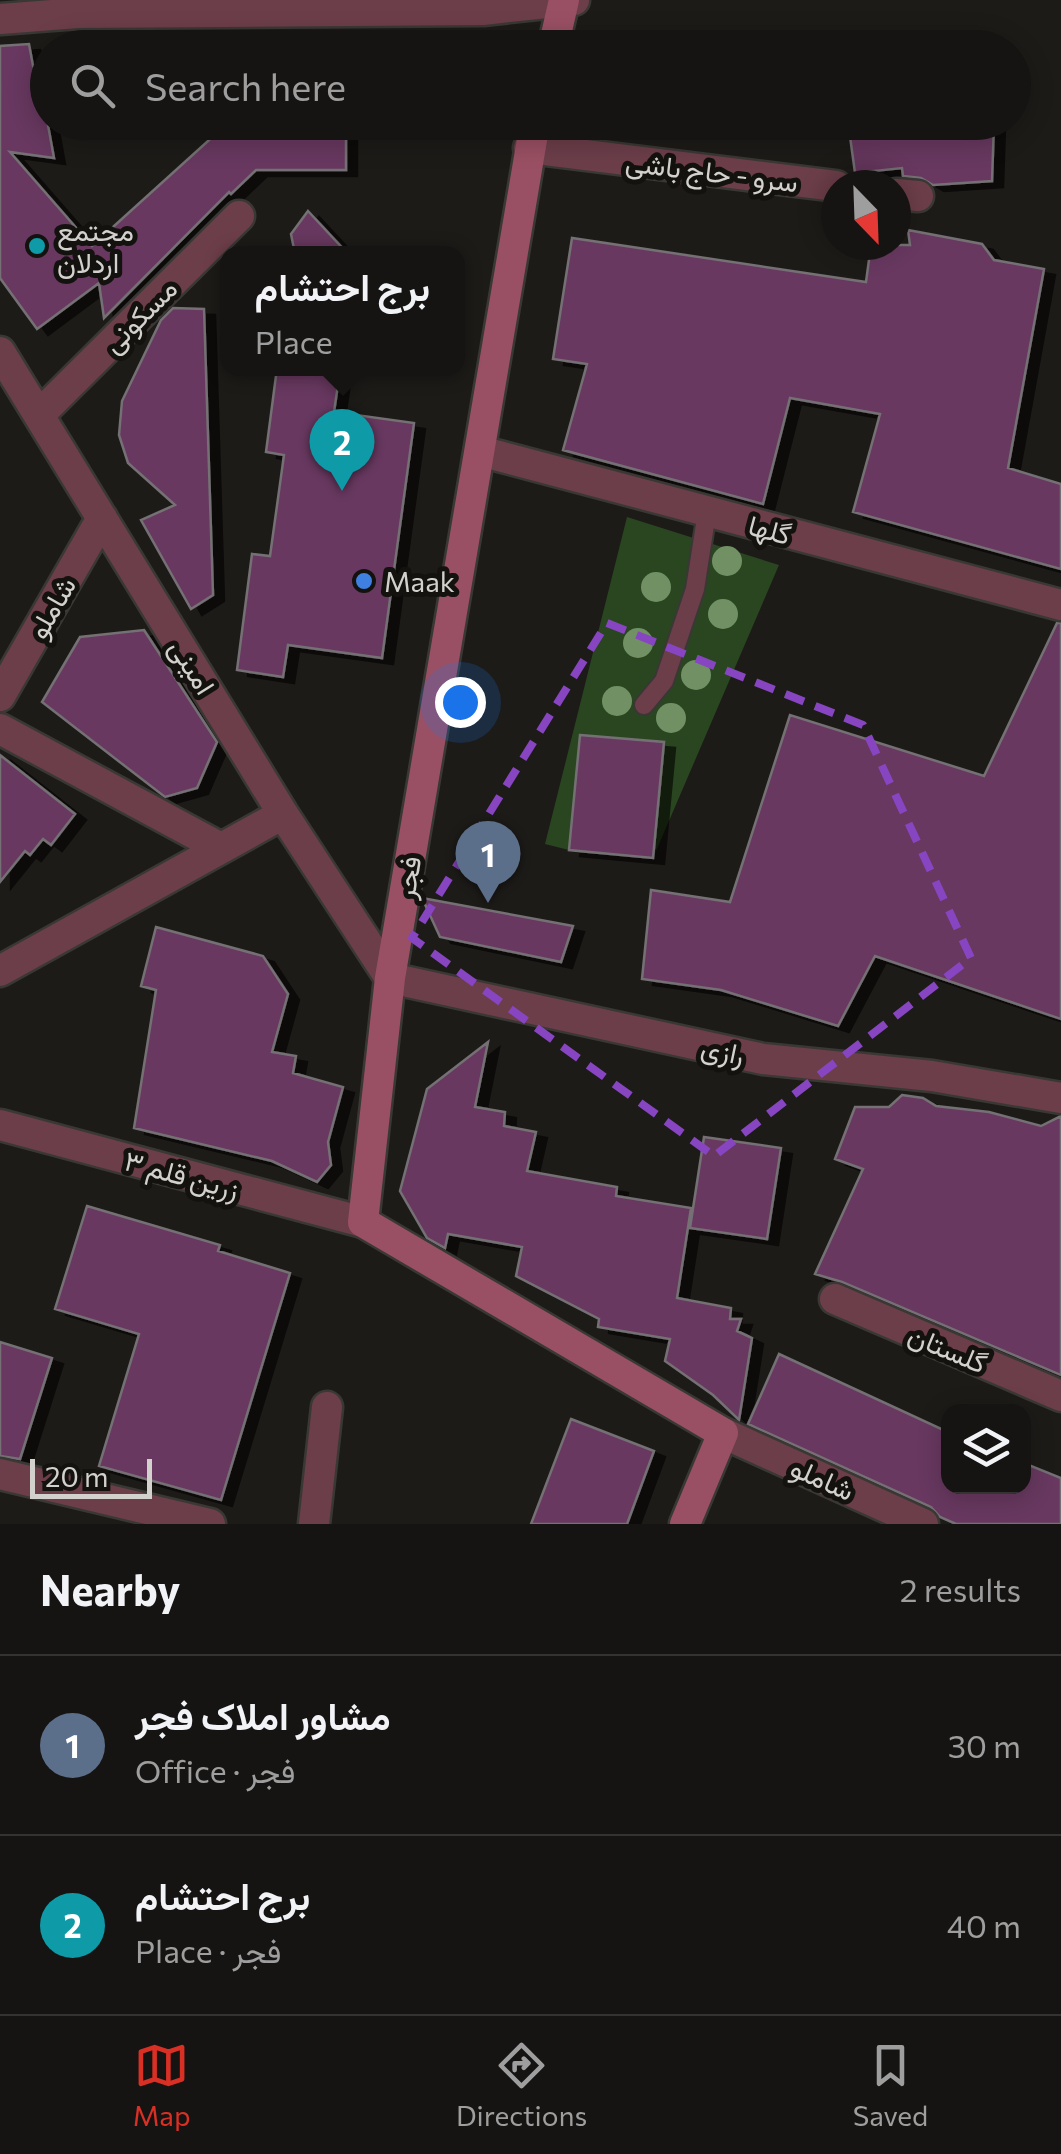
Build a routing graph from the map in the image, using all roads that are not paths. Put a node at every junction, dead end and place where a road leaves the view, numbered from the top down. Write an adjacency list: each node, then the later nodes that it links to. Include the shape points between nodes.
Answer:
1 (568, 0): 2 (street, via 483,10); 4 (street)
2 (86, 7): 3 (street)
3 (0, 19)
4 (559, 30)
5 (531, 140): 11 (street, فجر)
6 (556, 140): 7 (street, سرو - حاج باشی)
7 (821, 184)
8 (239, 216): 10 (street, مسکونی)
9 (0, 352): 10 (street, امینی)
10 (40, 414): 13 (street, امینی)
11 (480, 452): 12 (street, گلها); 21 (street, فجر)
12 (707, 512): 14 (street, گلها); 16 (lane, via 696,588 664,680)
13 (102, 518): 15 (street, شاملو); 18 (street, امینی)
14 (1061, 605)
15 (0, 696)
16 (644, 705)
17 (0, 730): 19 (street)
18 (284, 814): 19 (street); 21 (street, امینی)
19 (218, 848): 20 (street)
20 (0, 971)
21 (390, 978): 22 (street, رازی, via 764,1058); 24 (street, فجر)
22 (1061, 1098)
23 (0, 1125): 24 (street, زرین قلم ۳)
24 (364, 1222): 28 (street)
25 (835, 1299): 26 (street, گلستان)
26 (1061, 1396)
27 (327, 1407): 31 (street)
28 (723, 1433): 32 (street); 33 (street, شاملو)
29 (0, 1474): 30 (street)
30 (210, 1524)
31 (314, 1524)
32 (685, 1524)
33 (923, 1524)

